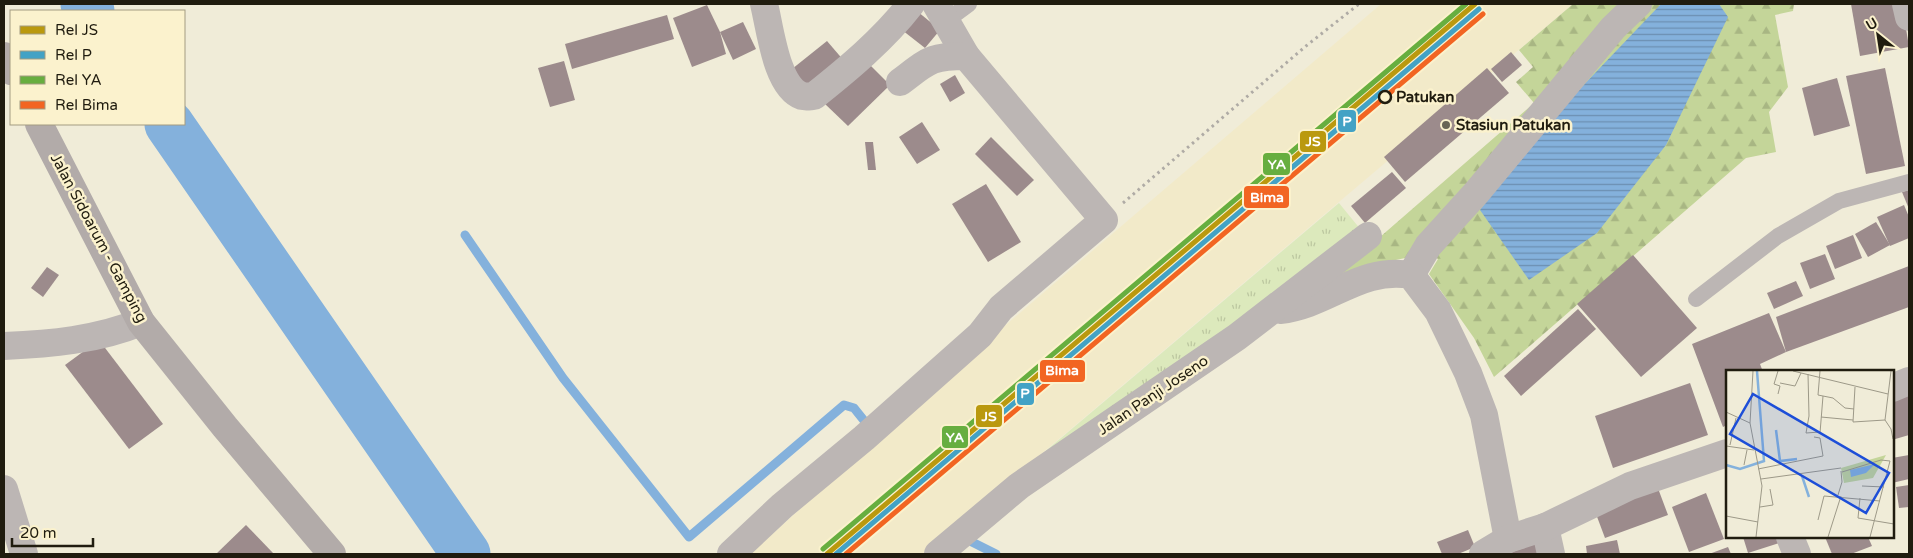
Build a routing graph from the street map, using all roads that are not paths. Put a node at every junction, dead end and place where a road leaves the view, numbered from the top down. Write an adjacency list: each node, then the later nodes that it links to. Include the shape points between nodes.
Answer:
1 (764, 4): 2 (street, via 778,67 787,83 801,96 814,96 840,75 901,18)
2 (911, 4)
3 (969, 4): 6 (lane)
4 (1638, 4): 15 (street, via 1613,28 1428,246)
5 (1906, 4): 7 (street)
6 (941, 12): 9 (street)
7 (1909, 17)
8 (4, 56): 10 (main road)
9 (966, 56): 11 (street, via 940,56); 30 (street, via 1104,220 1002,308 980,335)
10 (10, 69)
11 (900, 82)
12 (40, 125): 18 (main road, Jalan Sidoarum - Gamping)
13 (1909, 182): 16 (lane, via 1839,201 1778,236)
14 (1368, 236): 17 (street, Jalan Panji Joseno)
15 (1412, 275): 17 (street, via 1397,272 1374,276 1349,283 1316,301); 27 (street, via 1438,311 1484,415)
16 (1696, 299)
17 (1272, 310): 31 (street, Jalan Panji Joseno, via 1238,337 1019,486)
18 (141, 322): 19 (street, via 91,337 42,345); 29 (main road, Jalan Sidoarum - Gamping)
19 (4, 346)
20 (1909, 381): 21 (street)
21 (1893, 388)
22 (1726, 453): 25 (street, via 1630,486)
23 (4, 489): 24 (street)
24 (9, 522): 28 (street)
25 (1545, 528): 27 (street); 33 (street)
26 (1790, 538): 34 (street)
27 (1508, 539): 32 (street)
28 (24, 554)
29 (332, 554)
30 (731, 554)
31 (938, 554)
32 (1483, 554)
33 (1550, 554)
34 (1797, 554)

